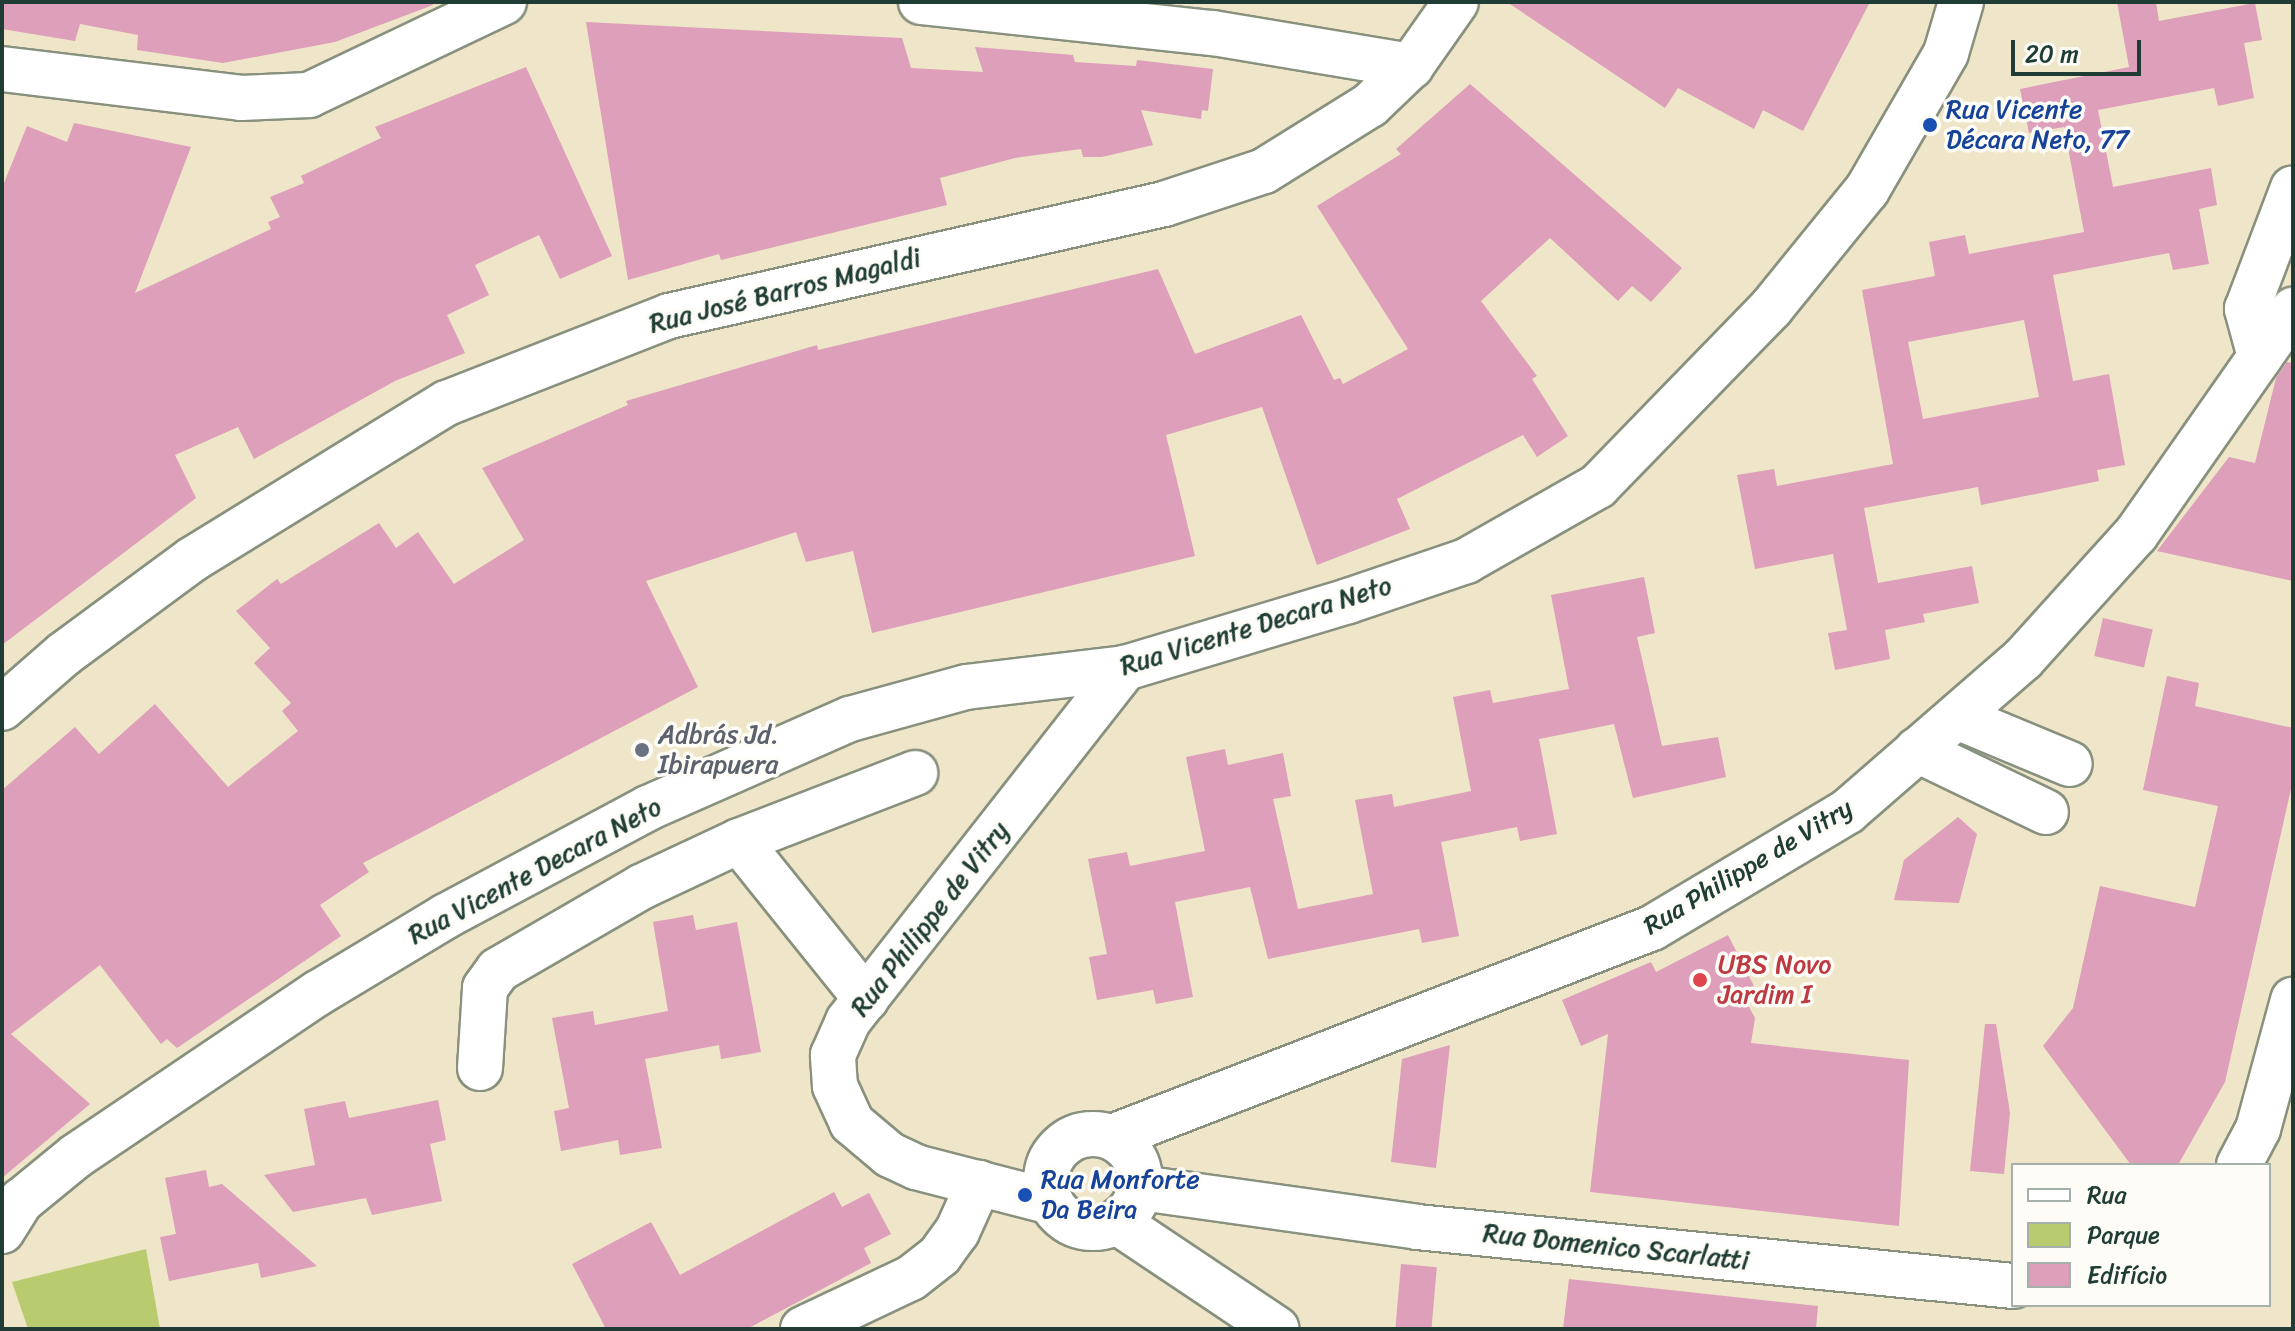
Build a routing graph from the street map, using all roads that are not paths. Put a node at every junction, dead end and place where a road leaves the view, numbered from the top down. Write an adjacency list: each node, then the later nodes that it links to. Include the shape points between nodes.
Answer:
1 (504, 2): 6 (street, via 309,95 241,98)
2 (921, 2): 5 (street, via 1213,33)
3 (1456, 2): 5 (street, Rua José Barros Magaldi)
4 (1961, 2): 10 (street, Rua Vicente Decara Neto, via 1946,53 1867,190 1771,308 1598,486 1466,561)
5 (1411, 66): 11 (street, Rua José Barros Magaldi, via 1370,105 1264,171 1164,204 669,316 447,403 193,559 64,654)
6 (5, 77)
7 (2293, 188): 9 (street, via 2247,309)
8 (2293, 310): 9 (street, Rua Philippe de Vitry)
9 (2260, 357): 12 (street, Rua Philippe de Vitry, via 2136,534 2023,659)
10 (1125, 668): 18 (street, Rua Philippe de Vitry); 28 (street, Rua Vicente Decara Neto, via 966,687 850,719 648,808 446,916 318,993 76,1156 21,1201)
11 (2, 708)
12 (1957, 717): 13 (street, Rua Philippe de Vitry); 14 (street)
13 (1917, 750): 16 (street); 21 (street, Rua Philippe de Vitry, via 1848,811 1652,928)
14 (2070, 764)
15 (915, 773): 17 (street)
16 (2046, 812)
17 (739, 841): 18 (street); 20 (street, via 641,887 498,970 485,988)
18 (866, 999): 24 (street, Rua Philippe de Vitry, via 848,1021 833,1055 835,1086 852,1123 890,1155)
19 (2293, 1000): 23 (street, via 2258,1129)
20 (480, 1068)
21 (1112, 1137): 22 (street, via 1089,1133 1066,1141); 27 (street, via 1129,1149 1139,1167)
22 (1050, 1159): 24 (street); 26 (street, via 1045,1180)
23 (2240, 1163)
24 (916, 1167): 25 (street, Rua Philippe de Vitry)
25 (979, 1183): 26 (street, Rua Philippe de Vitry); 30 (street, via 940,1255 911,1278)
26 (1051, 1202): 27 (street, via 1068,1221 1092,1229)
27 (1131, 1206): 29 (street, Rua Domenico Scarlatti, via 1219,1200 1417,1227); 31 (street, via 1227,1296)
28 (2, 1231)
29 (2011, 1286)
30 (803, 1329)
31 (1277, 1329)

